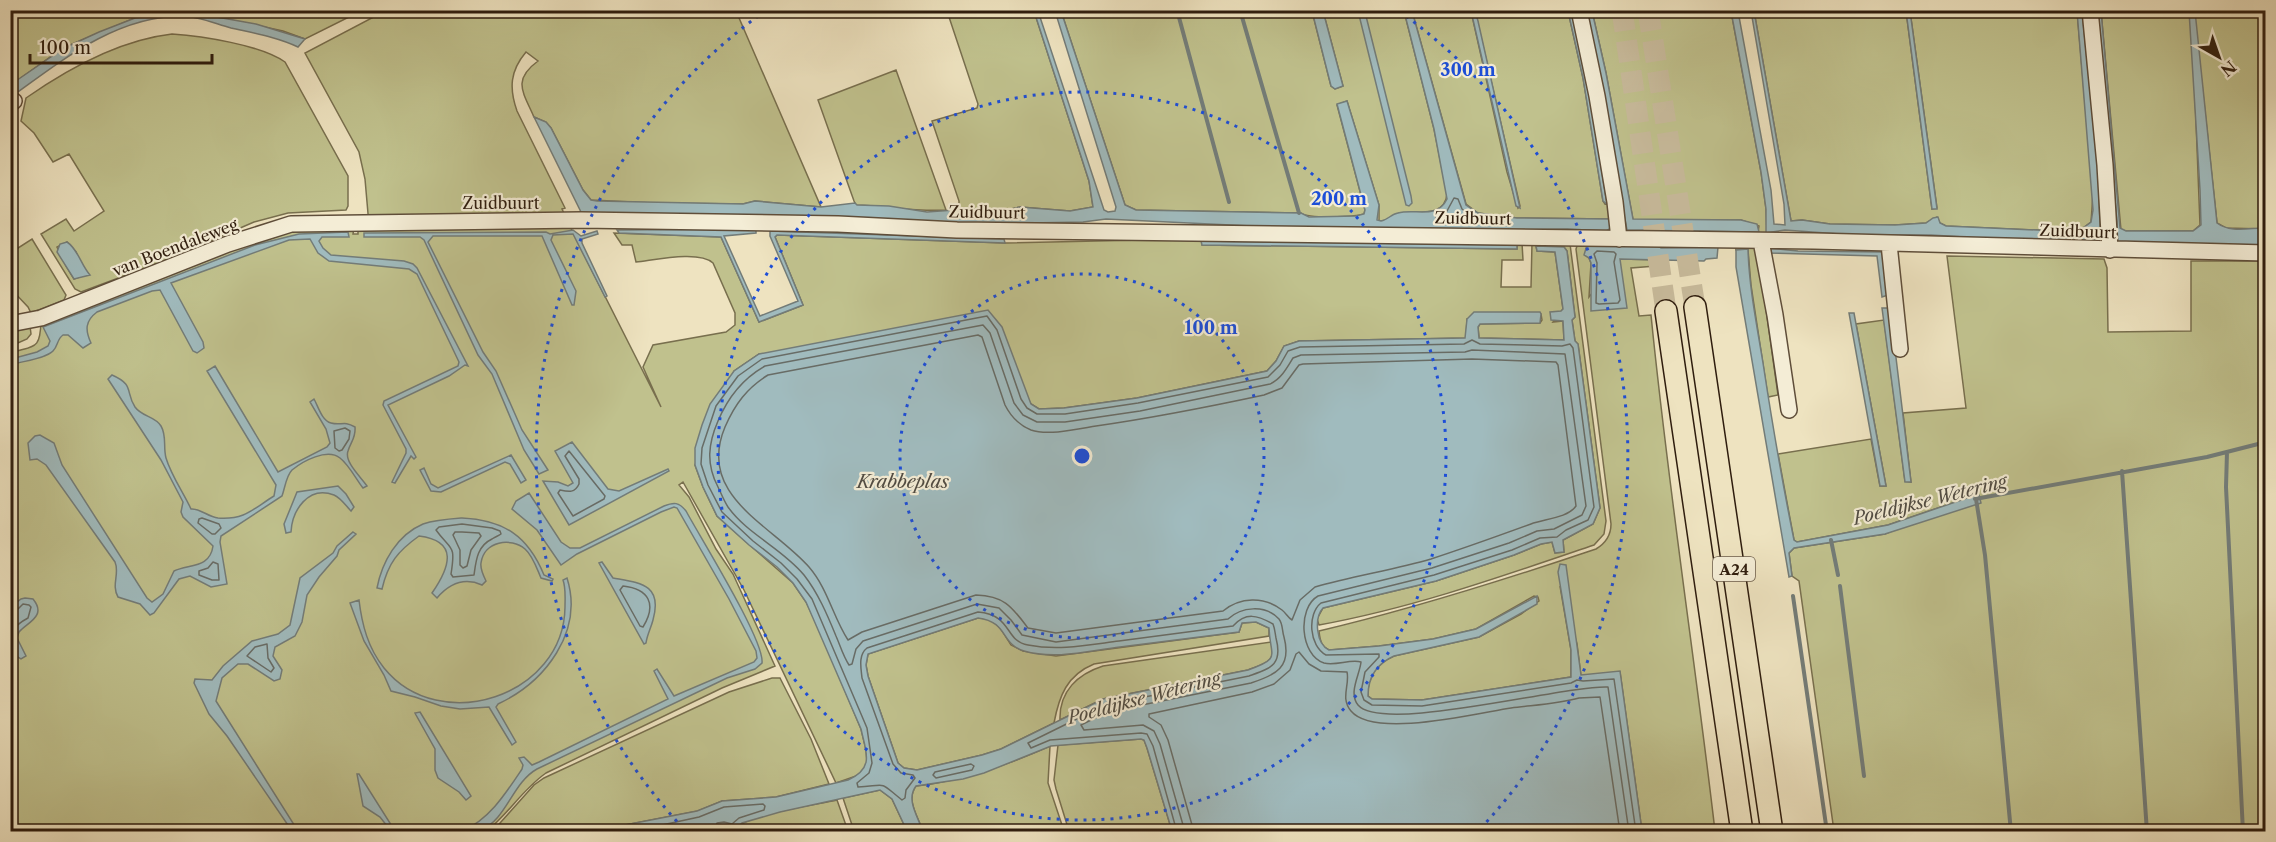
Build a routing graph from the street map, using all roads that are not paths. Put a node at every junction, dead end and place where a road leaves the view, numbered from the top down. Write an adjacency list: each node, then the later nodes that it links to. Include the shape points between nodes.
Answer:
1 (1579, 10): 4 (street, via 1597,96)
2 (2090, 10): 7 (street)
3 (355, 222): 4 (street, Zuidbuurt, via 581,220 957,230); 11 (street, van Boendaleweg, via 291,224 228,244 41,318)
4 (1618, 239): 5 (street, Zuidbuurt)
5 (1761, 241): 6 (street, Zuidbuurt); 13 (street)
6 (1889, 244): 7 (street, Zuidbuurt); 12 (street)
7 (2110, 250): 8 (street, Zuidbuurt)
8 (2265, 254)
9 (1695, 308): 15 (highway, A24)
10 (1666, 311): 14 (highway, A24)
11 (10, 324)
12 (1900, 349)
13 (1789, 410)
14 (1742, 831)
15 (1772, 831)

